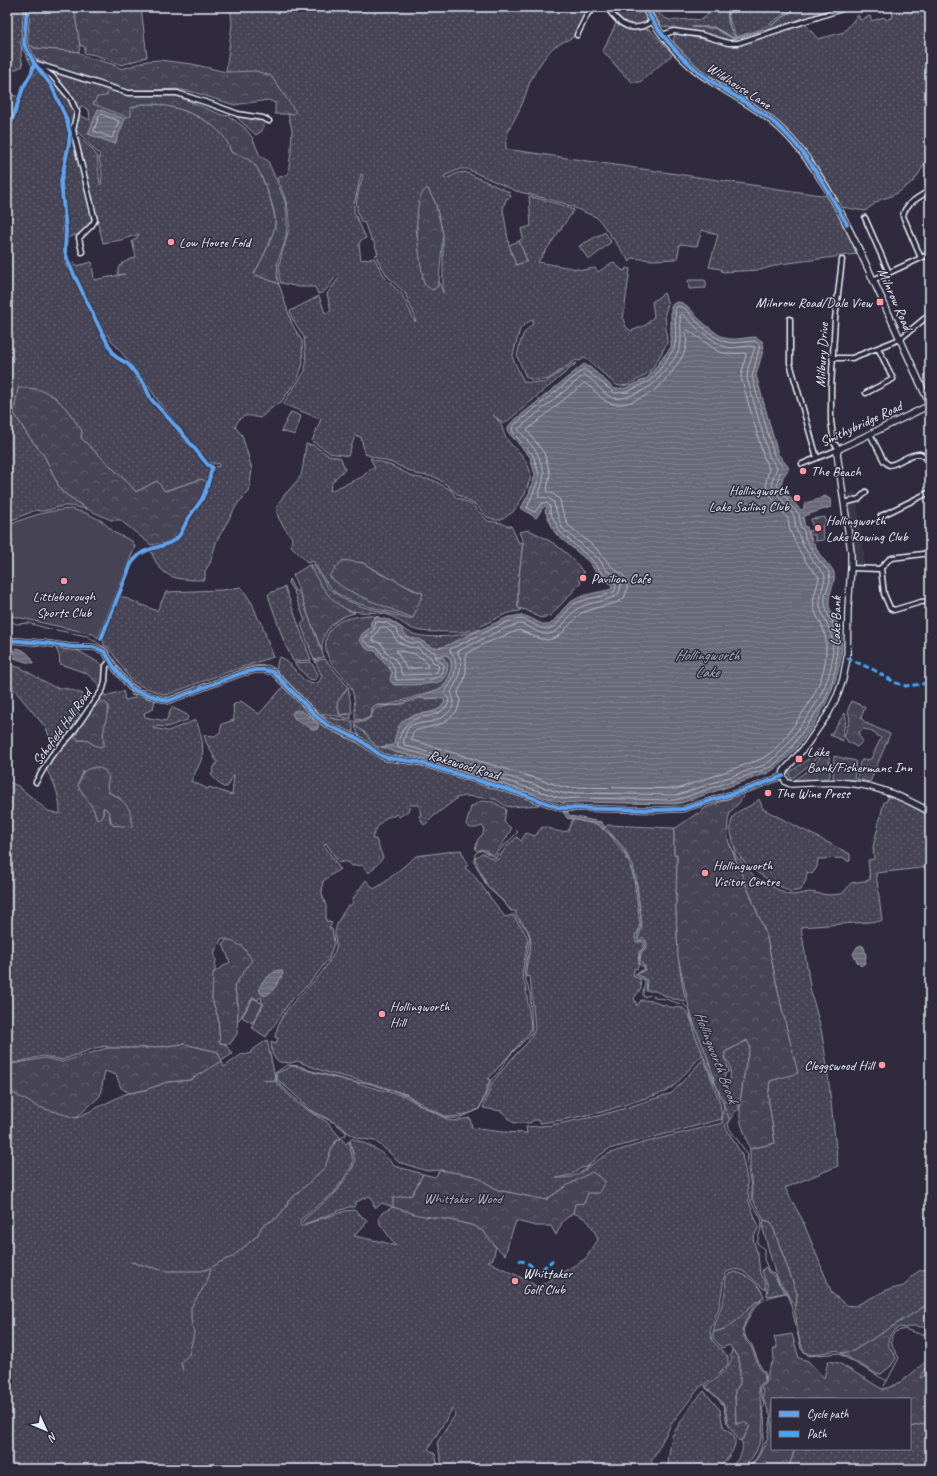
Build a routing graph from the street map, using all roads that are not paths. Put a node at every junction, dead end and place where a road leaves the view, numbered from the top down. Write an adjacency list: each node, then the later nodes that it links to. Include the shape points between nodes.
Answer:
1 (27, 7): 9 (street, via 24,44)
2 (598, 7): 7 (street, via 588,14)
3 (607, 7): 6 (street, via 628,27 641,27)
4 (644, 7): 6 (main road, Wildhouse Lane)
5 (848, 7): 8 (street, via 738,43 674,31)
6 (652, 22): 8 (main road, Wildhouse Lane)
7 (577, 35)
8 (662, 35): 13 (main road, Wildhouse Lane, via 678,54 698,71 778,125 808,160)
9 (34, 63): 10 (street, via 128,93 177,93 238,114); 14 (street, via 52,76 71,99 76,112 73,130 95,220 79,238)
10 (270, 121)
11 (930, 191): 16 (street, via 907,206 903,216)
12 (865, 218): 18 (street)
13 (847, 224): 19 (main road, Milnrow Road)
14 (82, 252)
15 (930, 254): 16 (street)
16 (921, 258): 18 (street)
17 (842, 260): 24 (street, Milbury Drive)
18 (889, 273): 19 (street)
19 (873, 280): 22 (main road, Milnrow Road)
20 (930, 314): 22 (street)
21 (790, 319): 29 (street, via 790,363)
22 (900, 338): 23 (street); 26 (main road, Milnrow Road)
23 (878, 348): 24 (street, via 852,358); 25 (street, via 893,379)
24 (832, 358): 28 (street, Milbury Drive, via 831,421 834,443)
25 (866, 393)
26 (930, 405): 27 (main road, Smithybridge Road)
27 (870, 434): 28 (main road, Smithybridge Road); 31 (street, via 884,461 889,465 920,454 926,457)
28 (839, 449): 29 (street, Smithybridge Road); 34 (main road, Lake Bank, via 838,477)
29 (817, 458): 30 (street, Smithybridge Road)
30 (802, 464)
31 (930, 468)
32 (866, 492): 34 (street, via 859,499)
33 (930, 492): 35 (street)
34 (844, 503): 37 (main road, Lake Bank)
35 (881, 516)
36 (930, 553): 38 (street, via 892,558)
37 (851, 568): 38 (street); 42 (main road, Lake Bank, via 847,658 843,679 828,714 784,771)
38 (881, 568): 39 (street, via 884,594 890,608 894,610)
39 (930, 601)
40 (7, 640): 41 (street, Rakewood Road, via 93,647 105,652)
41 (110, 661): 42 (street, Rakewood Road, via 130,687 168,701 242,673 256,670 273,672 318,718 359,739 380,755 418,762 560,808 683,809); 43 (street, Schofield Hall Road, via 106,666 105,681 99,695 71,735 51,756)
42 (783, 776): 44 (main road, via 786,782 791,784 832,783 868,786 899,796)
43 (36, 782)
44 (930, 812)

